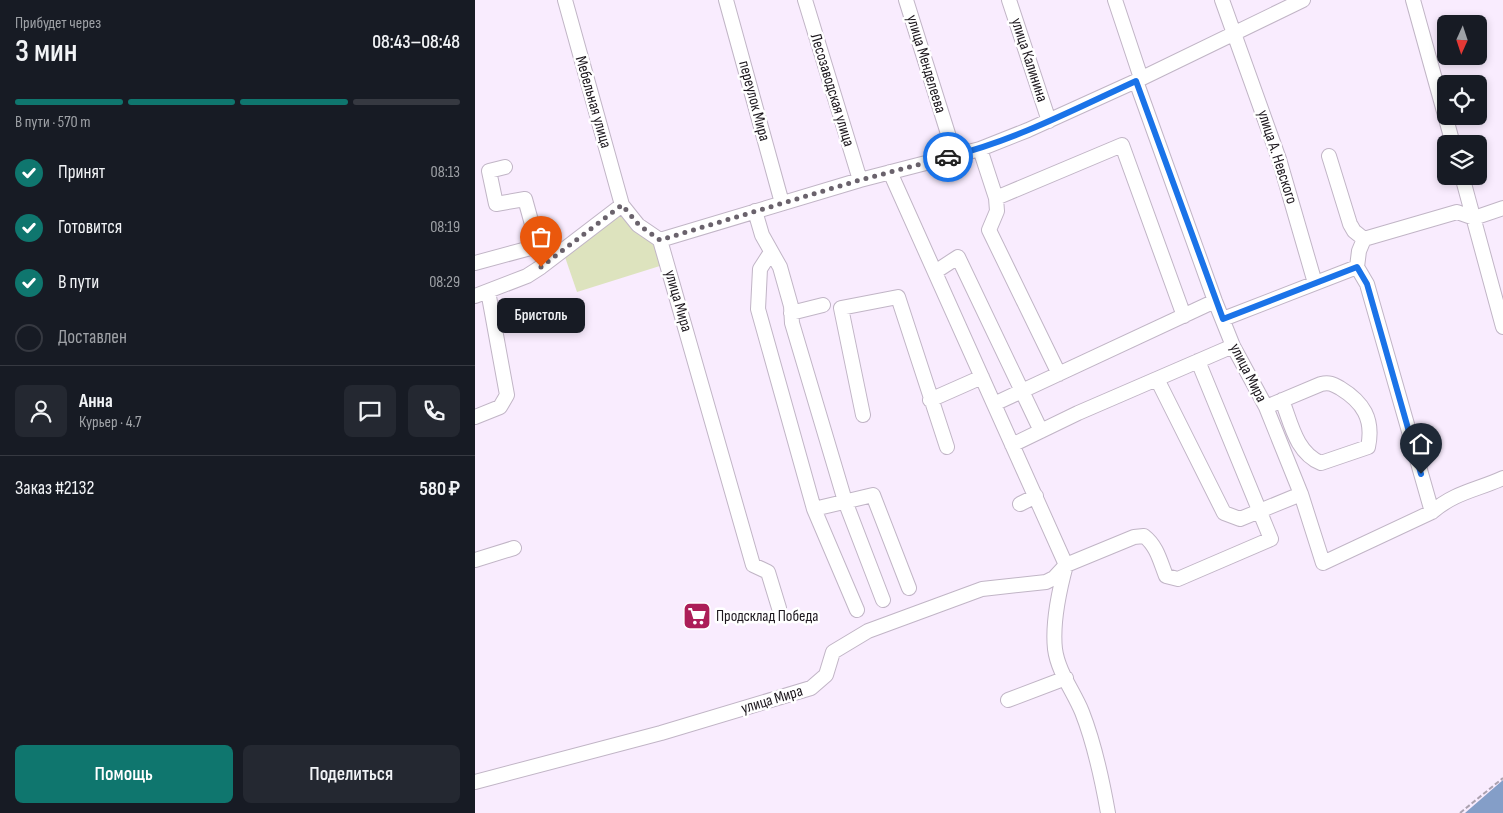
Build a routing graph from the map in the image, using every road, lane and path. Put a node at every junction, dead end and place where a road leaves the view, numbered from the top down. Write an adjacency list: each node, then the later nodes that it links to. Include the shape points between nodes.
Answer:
1 (565, 0): 23 (street, Мебельная улица)
2 (726, 0): 22 (street, переулок Мира)
3 (805, 0): 19 (street, Лесозаводская улица)
4 (906, 0): 15 (street, улица Менделеева)
5 (1009, 0): 12 (street, улица Калинина)
6 (1115, 0): 11 (street, улица Мира)
7 (1222, 0): 10 (street, улица А. Невского)
8 (1303, 0): 10 (street)
9 (1413, 0): 13 (street)
10 (1234, 33): 11 (street); 35 (street, улица А. Невского, via 1279,158)
11 (1138, 79): 12 (street); 37 (street, улица Мира)
12 (1049, 120): 14 (street)
13 (1450, 135)
14 (980, 149): 15 (street); 21 (street)
15 (955, 156): 18 (street)
16 (1329, 156): 27 (street, via 1350,224)
17 (505, 167): 29 (street, via 489,171 496,204 525,199)
18 (890, 172): 19 (street); 34 (street)
19 (860, 180): 22 (street)
20 (1464, 185): 26 (street)
21 (996, 198): 40 (street, via 1122,145); 45 (street, via 997,211 989,230)
22 (782, 203): 25 (street)
23 (622, 205): 28 (street, via 639,225); 31 (street)
24 (1503, 208): 26 (street)
25 (755, 211): 28 (street); 30 (street)
26 (1473, 218): 27 (street, via 1457,212); 42 (street)
27 (1364, 239): 33 (street)
28 (660, 240): 71 (street, улица Мира, via 753,565 768,572)
29 (538, 246): 31 (street); 32 (street)
30 (771, 252): 39 (street, via 780,267); 63 (street, via 760,269 758,309)
31 (551, 259): 36 (street, via 527,276)
32 (475, 263)
33 (1357, 267): 35 (street); 65 (street, via 1367,284)
34 (935, 272): 46 (street); 48 (street, via 958,257)
35 (1315, 283): 41 (street)
36 (481, 293): 54 (street, via 507,395 500,407)
37 (1215, 301): 40 (street); 41 (street, улица Мира)
38 (823, 305): 39 (street)
39 (791, 313): 61 (street)
40 (1184, 316): 45 (street)
41 (1223, 319): 43 (street, улица Мира)
42 (1502, 321)
43 (1233, 346): 44 (street); 52 (street, улица Мира)
44 (1198, 361): 47 (street); 64 (street)
45 (1059, 374): 48 (street)
46 (982, 377): 49 (street); 51 (street)
47 (1157, 379): 55 (street); 64 (street, via 1224,512 1240,519)
48 (1022, 392): 51 (street); 55 (street)
49 (930, 400): 53 (street, via 898,297 841,308); 57 (street)
50 (1282, 400): 50 (street, via 1331,383 1361,404 1370,435 1368,447 1321,463 1313,460 1297,440); 52 (street)
51 (994, 404): 56 (street)
52 (1266, 406): 59 (street, улица Мира)
53 (863, 415)
54 (475, 417)
55 (1041, 431): 56 (street)
56 (1012, 445): 60 (street)
57 (947, 447)
58 (1503, 478): 65 (street, via 1446,500)
59 (1301, 494): 64 (street); 65 (street, улица Мира, via 1323,563)
60 (1036, 496): 62 (street); 68 (street)
61 (845, 501): 63 (street); 69 (street, via 873,495); 70 (street)
62 (1020, 504)
63 (815, 509): 72 (street)
64 (1259, 510): 68 (street, улица Мира, via 1271,539 1178,578 1166,576 1155,546 1144,536)
65 (1432, 512)
66 (515, 548): 67 (street)
67 (475, 560)
68 (1066, 565): 73 (street, via 1055,630 1057,662); 76 (street, улица Мира, via 1046,582 982,589 868,631 833,652 826,675 811,688 661,733)
69 (909, 588)
70 (883, 600)
71 (779, 608)
72 (857, 610)
73 (1066, 678): 74 (street); 77 (street, via 1090,736)
74 (1008, 700)
75 (1503, 778): 78 (path)
76 (475, 782)
77 (1108, 813)
78 (1460, 813)

